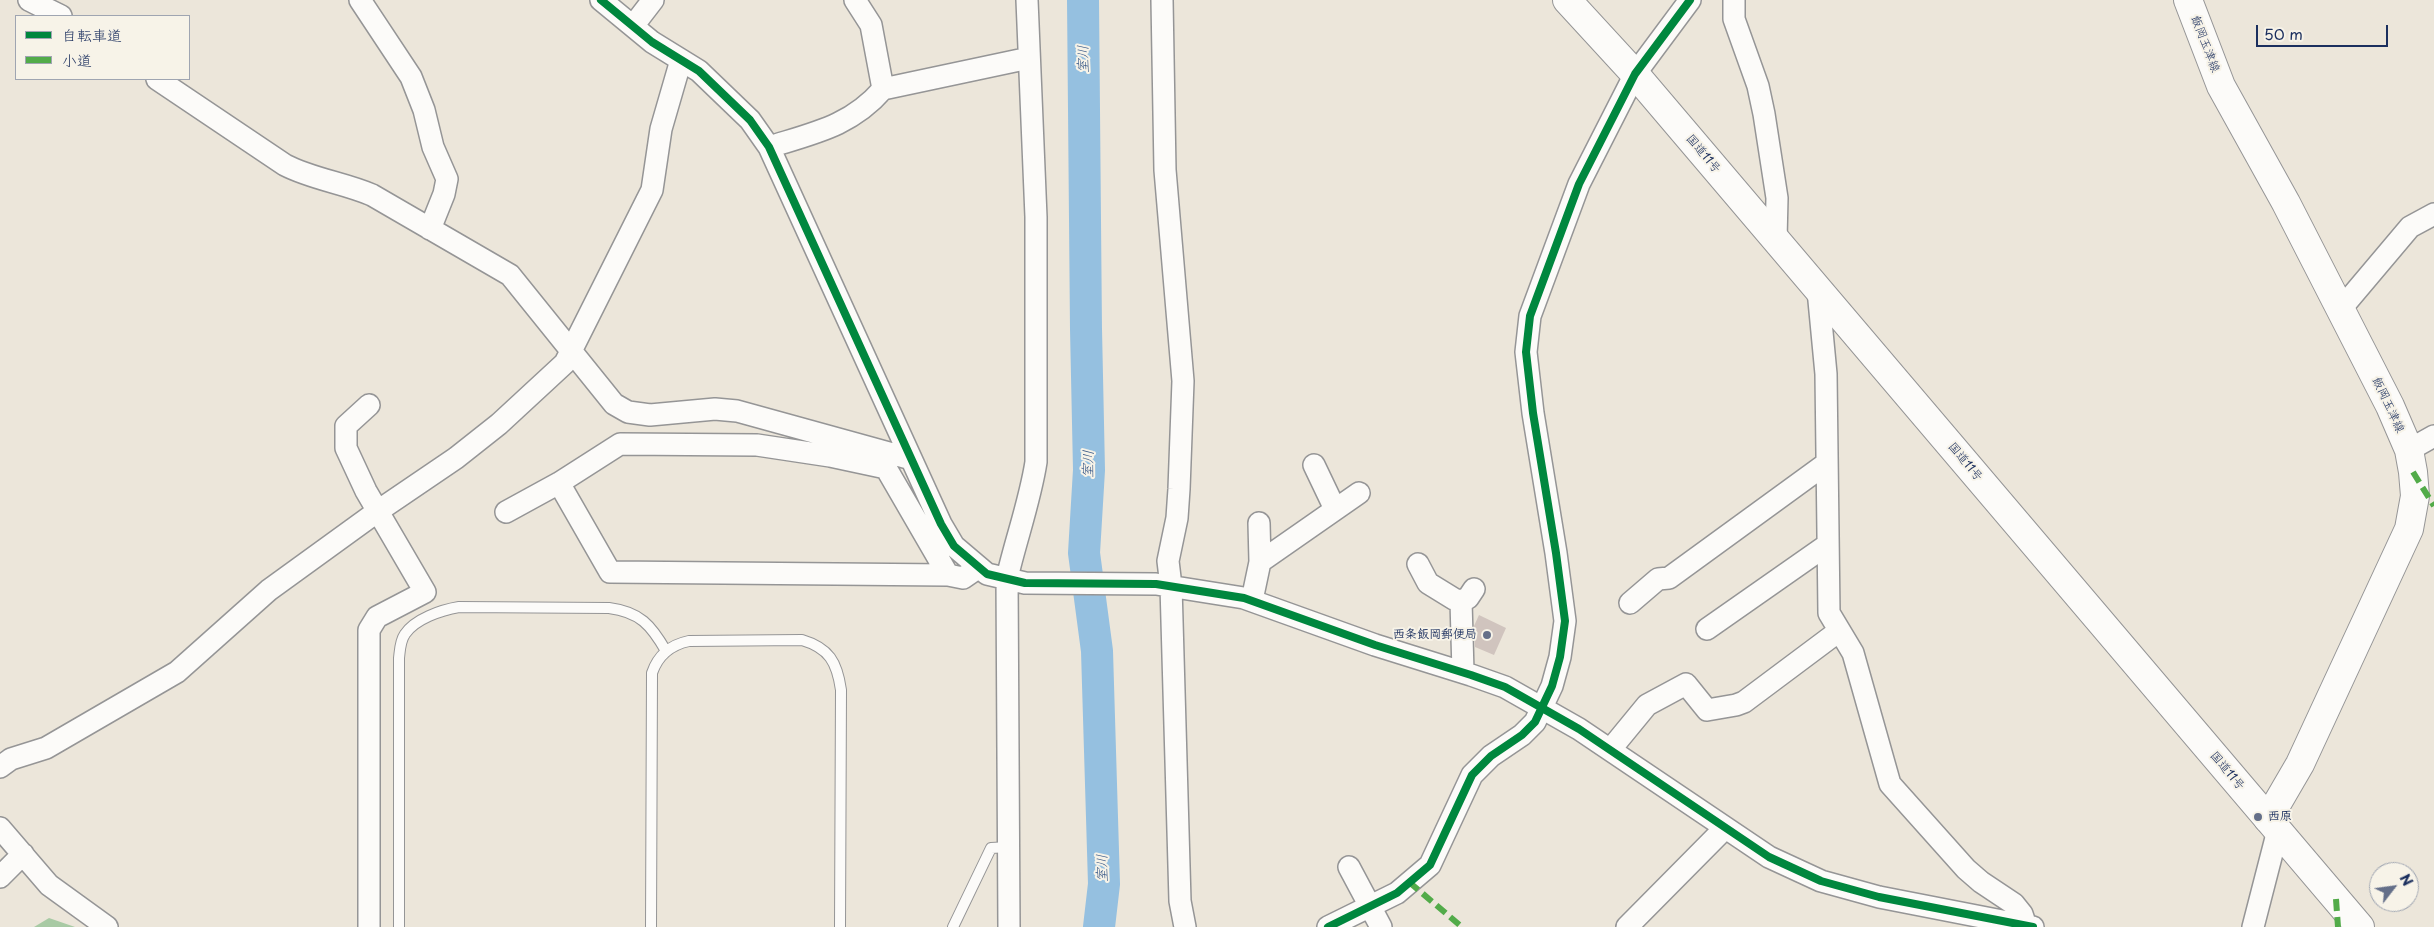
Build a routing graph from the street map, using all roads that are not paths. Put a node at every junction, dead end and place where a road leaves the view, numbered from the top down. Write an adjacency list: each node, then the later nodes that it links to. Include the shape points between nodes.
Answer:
1 (29, 0): 12 (street)
2 (360, 0): 21 (street, via 412,77 433,147 447,179)
3 (601, 0): 13 (street)
4 (653, 0): 13 (street)
5 (856, 0): 18 (street, via 871,25)
6 (1027, 0): 14 (street)
7 (1162, 0): 44 (street, via 1165,170 1183,381 1178,499)
8 (1568, 0): 16 (main road, 国道11号)
9 (1690, 0): 16 (street)
10 (1734, 0): 22 (street, via 1734,20 1758,86 1764,114 1777,198)
11 (2188, 0): 24 (main road, 飯岡玉津線, via 2221,86 2286,203)
12 (59, 15)
13 (633, 26): 15 (street)
14 (1029, 58): 18 (street); 43 (street, via 1036,216 1036,462 1032,487 1017,532)
15 (681, 60): 19 (street, via 699,71 750,120); 25 (street, via 661,130 652,190)
16 (1635, 74): 22 (main road, 国道11号); 51 (street, via 1579,184 1530,316 1526,352 1533,414 1565,621 1560,657)
17 (158, 80): 21 (street, via 285,165 298,172 372,194)
18 (883, 90): 19 (street, via 869,105 840,124)
19 (769, 147): 29 (street)
20 (2434, 214): 24 (street, via 2410,228)
21 (430, 229): 25 (street, via 510,275)
22 (1776, 240): 23 (main road, 国道11号)
23 (1818, 290): 30 (street, via 1826,374); 54 (main road, 国道11号)
24 (2340, 310): 28 (main road, 飯岡玉津線)
25 (571, 350): 29 (street, via 614,404 628,412 650,415 715,409 737,411); 35 (street, via 565,363 499,424 456,458)
26 (368, 405): 35 (street, via 346,426 346,448)
27 (2434, 436): 28 (street)
28 (2409, 450): 54 (main road, 飯岡玉津線, via 2414,496 2409,529)
29 (912, 459): 41 (street, via 954,546)
30 (1827, 462): 38 (street); 46 (street, via 1669,578 1658,579)
31 (1314, 465): 34 (street)
32 (559, 483): 36 (street); 42 (street, via 610,572); 42 (street, via 620,444 757,445 886,468)
33 (1359, 492): 34 (street)
34 (1335, 509): 39 (street)
35 (378, 511): 53 (street, via 269,590 177,672 46,748); 66 (street, via 425,592 377,617 369,630)
36 (506, 512)
37 (1259, 523): 39 (street)
38 (1827, 545): 47 (street); 48 (street, via 1829,613)
39 (1260, 562): 45 (street)
40 (1418, 564): 50 (street, via 1428,583 1454,599 1468,595)
41 (978, 567): 42 (street, via 963,578); 43 (street, via 987,574)
42 (948, 575)
43 (1016, 581): 44 (street); 57 (street)
44 (1163, 585): 45 (street); 72 (street, via 1180,901)
45 (1252, 600): 50 (street, via 1375,646)
46 (1630, 602)
47 (1707, 629)
48 (1839, 631): 52 (street, via 1736,705 1707,710 1686,684 1647,705); 64 (street, via 1853,653 1890,784 1966,869 2014,904)
49 (666, 650): 67 (lane, via 649,624 621,609 609,608 459,607 442,610 405,634 399,658); 68 (lane, via 656,660 652,673); 69 (lane, via 689,641 802,640 816,644 833,662 841,690)
50 (1463, 672): 51 (street, via 1505,688)
51 (1543, 708): 52 (street); 61 (street, via 1522,735 1491,756 1472,775 1430,865 1397,893)
52 (1610, 750): 56 (street)
53 (0, 767)
54 (2273, 824): 75 (street); 76 (main road, 国道11号)
55 (0, 828): 58 (street)
56 (1725, 828): 62 (street, via 1769,857 1822,881); 63 (street)
57 (1009, 847): 70 (lane, via 991,848); 71 (street)
58 (23, 854): 60 (street); 65 (street, via 49,885)
59 (1349, 866): 61 (street)
60 (0, 877)
61 (1370, 905): 73 (street); 74 (street)
62 (1981, 922): 64 (street)
63 (1635, 924)
64 (2030, 926)
65 (108, 927)
66 (369, 927)
67 (399, 927)
68 (651, 927)
69 (840, 927)
70 (953, 927)
71 (1009, 927)
72 (1185, 927)
73 (1328, 927)
74 (1381, 927)
75 (2253, 927)
76 (2360, 927)

